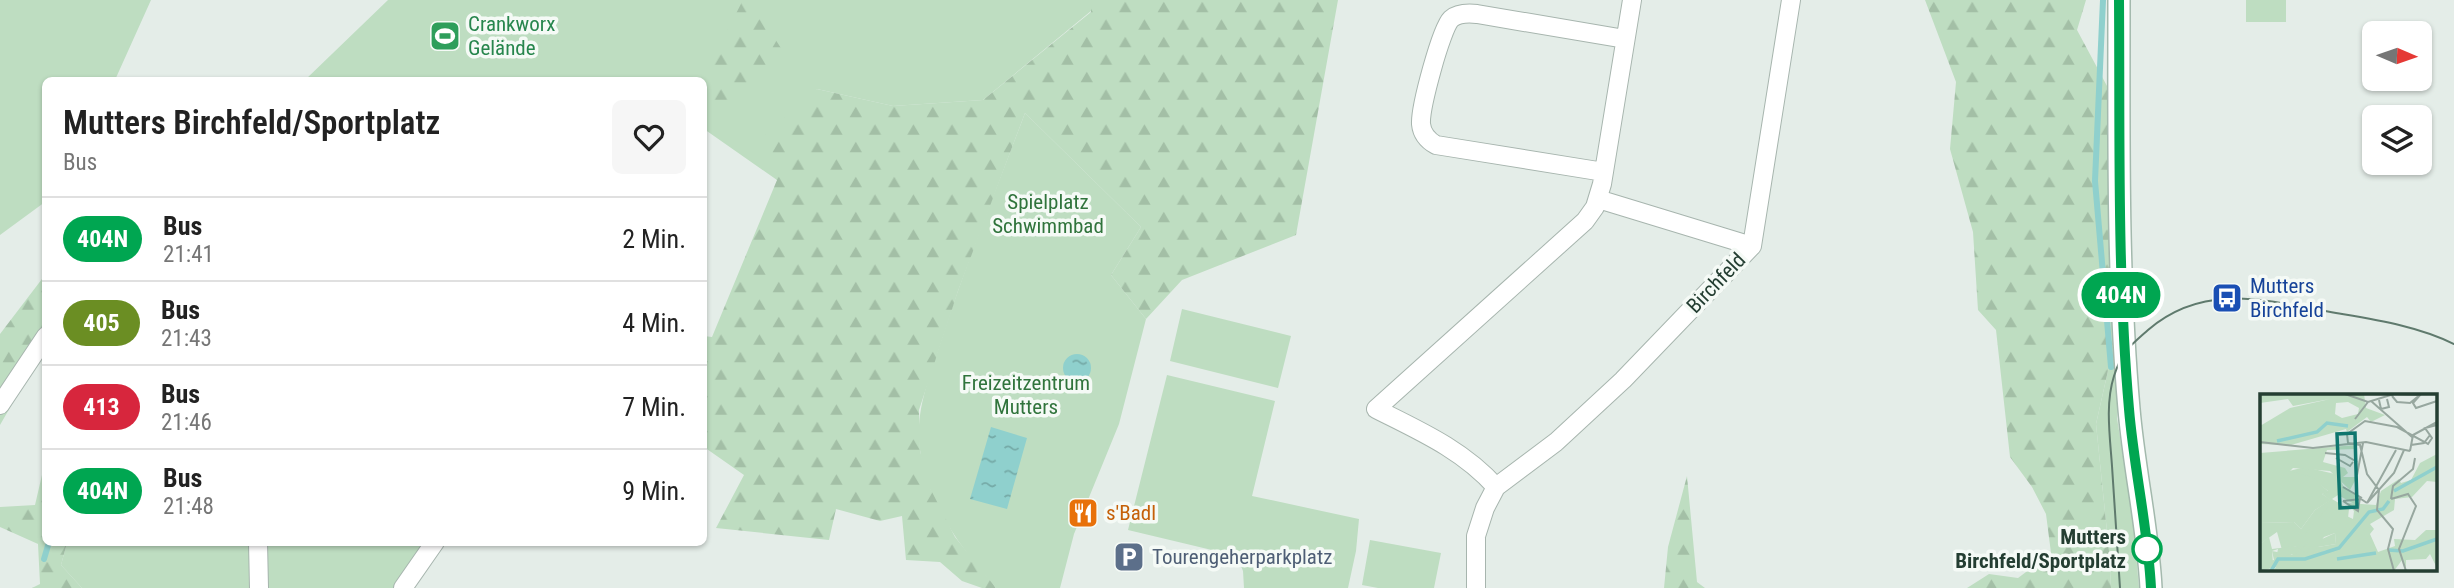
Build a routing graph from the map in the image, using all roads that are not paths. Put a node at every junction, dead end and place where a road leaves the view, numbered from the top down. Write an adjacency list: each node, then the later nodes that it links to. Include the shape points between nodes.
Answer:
1 (1632, 0): 4 (street)
2 (1791, 0): 7 (street, Birchfeld)
3 (2119, 0): 16 (main road, via 2119,273 2129,410)
4 (1625, 39): 5 (street); 5 (street, via 1460,15 1452,18 1443,34 1422,109 1423,133 1436,145)
5 (1604, 172): 6 (street)
6 (1598, 200): 7 (street); 10 (street, via 1585,221 1545,259 1376,409 1444,443)
7 (1752, 246): 10 (street, Birchfeld, via 1623,380 1556,442)
8 (42, 341): 9 (street)
9 (0, 405)
10 (1496, 486): 15 (street, Birchfeld, via 1476,536)
11 (258, 546): 13 (street)
12 (432, 546): 14 (street)
13 (258, 588)
14 (403, 588)
15 (1476, 588)
16 (2151, 588)

